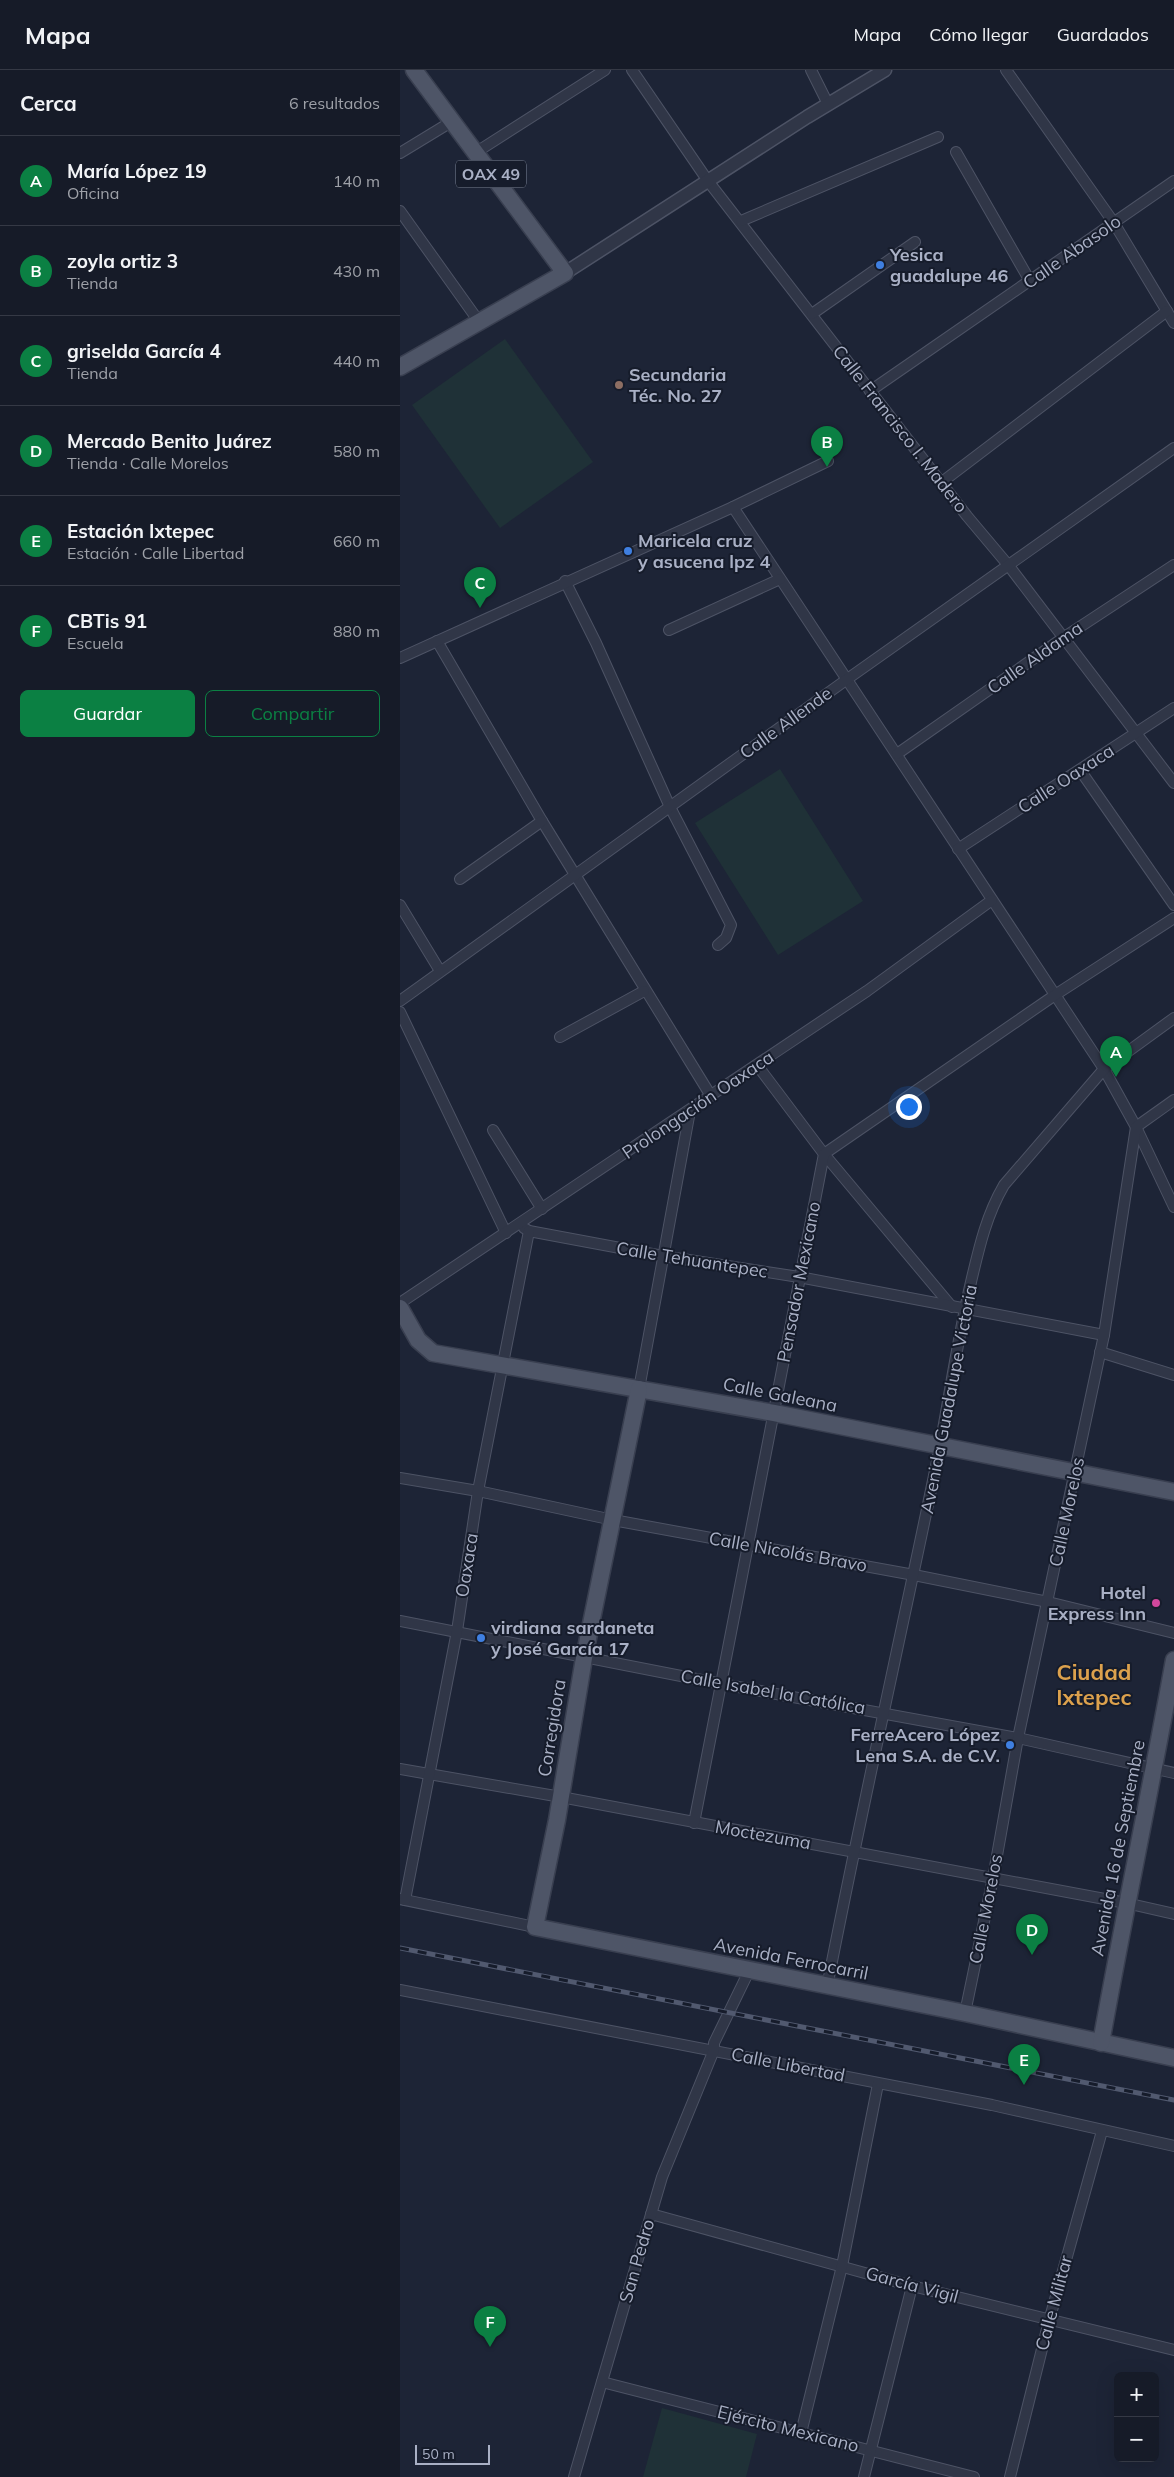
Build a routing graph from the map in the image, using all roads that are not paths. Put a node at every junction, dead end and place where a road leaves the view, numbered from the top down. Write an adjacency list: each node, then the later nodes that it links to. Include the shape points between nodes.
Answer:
1 (605, 70): 10 (street)
2 (632, 70): 13 (street, Calle Francisco I. Madero)
3 (811, 70): 7 (street)
4 (885, 70): 7 (street)
5 (1006, 70): 17 (street)
6 (416, 71): 8 (main road, OAX 49)
7 (828, 104): 13 (street)
8 (451, 122): 10 (main road, OAX 49); 12 (street)
9 (938, 137): 16 (street)
10 (475, 152): 19 (main road, OAX 49)
11 (956, 152): 20 (street)
12 (400, 153)
13 (708, 181): 16 (street, Calle Francisco I. Madero); 19 (street)
14 (1174, 181): 17 (street, Calle Abasolo)
15 (400, 210): 23 (street)
16 (741, 221): 22 (street, Calle Francisco I. Madero)
17 (1114, 222): 20 (street, Calle Abasolo); 21 (street)
18 (915, 242): 22 (street)
19 (565, 273): 23 (main road)
20 (1030, 282): 26 (street, Calle Abasolo)
21 (1167, 311): 24 (street); 29 (street)
22 (812, 314): 26 (street, Calle Francisco I. Madero)
23 (480, 323): 25 (main road)
24 (1174, 323)
25 (402, 362)
26 (870, 390): 29 (street, Calle Francisco I. Madero)
27 (1174, 448): 32 (street, Calle Allende)
28 (828, 461): 30 (street)
29 (942, 482): 32 (street, Calle Francisco I. Madero)
30 (733, 507): 33 (street); 34 (street)
31 (1174, 565): 36 (street, Calle Aldama)
32 (1008, 566): 36 (street, Calle Francisco I. Madero); 39 (street, Calle Allende)
33 (780, 579): 35 (street); 39 (street)
34 (565, 581): 37 (street); 45 (street)
35 (669, 630)
36 (1063, 638): 41 (street, Calle Francisco I. Madero); 42 (street, Calle Aldama)
37 (437, 641): 38 (street); 46 (street)
38 (400, 658)
39 (846, 680): 42 (street); 45 (street, Calle Allende)
40 (1174, 708): 41 (street, Calle Oaxaca)
41 (1136, 734): 43 (street, Calle Oaxaca); 44 (street, Calle Francisco I. Madero)
42 (897, 754): 47 (street)
43 (1080, 770): 47 (street, Calle Oaxaca); 52 (street)
44 (1174, 783)
45 (670, 808): 48 (street, Calle Allende); 54 (street, via 731,925 726,938)
46 (542, 821): 48 (street); 49 (street)
47 (958, 849): 50 (street)
48 (575, 875): 55 (street, Calle Allende); 56 (street)
49 (460, 879)
50 (992, 900): 57 (street); 62 (street, Prolongación Oaxaca)
51 (400, 906): 55 (street)
52 (1174, 906)
53 (1174, 918): 57 (street)
54 (718, 945)
55 (440, 971): 58 (street, Calle Allende)
56 (644, 991): 61 (street); 64 (street)
57 (1055, 995): 63 (street); 69 (street)
58 (400, 1001)
59 (400, 1012): 74 (street)
60 (1174, 1018): 63 (street, Avenida Guadalupe Victoria)
61 (560, 1037)
62 (757, 1065): 64 (street, Prolongación Oaxaca); 69 (street)
63 (1104, 1069): 67 (street); 80 (street, Avenida Guadalupe Victoria, via 1004,1185 984,1228)
64 (710, 1096): 66 (street, Prolongación Oaxaca)
65 (1174, 1100): 67 (street)
66 (690, 1110): 71 (street, Prolongación Oaxaca); 75 (street)
67 (1136, 1128): 70 (street); 81 (street, Calle Morelos)
68 (493, 1130): 71 (street)
69 (824, 1154): 76 (street, Pensador Mexicano); 78 (street)
70 (1174, 1207)
71 (542, 1209): 72 (street, Prolongación Oaxaca)
72 (519, 1224): 73 (street, Calle Tehuantepec); 74 (street, Prolongación Oaxaca)
73 (529, 1231): 75 (street, Calle Tehuantepec); 83 (street, Oaxaca)
74 (506, 1233): 77 (street, Prolongación Oaxaca)
75 (663, 1256): 76 (street, Calle Tehuantepec); 85 (street)
76 (799, 1277): 78 (street, Calle Tehuantepec); 86 (street, Pensador Mexicano)
77 (400, 1303)
78 (952, 1307): 80 (street, Calle Tehuantepec)
79 (400, 1308): 83 (main road, Calle Galeana, via 418,1340 433,1353)
80 (965, 1310): 81 (street, Calle Tehuantepec); 87 (street, Avenida Guadalupe Victoria)
81 (1104, 1336): 82 (street, Calle Morelos)
82 (1100, 1352): 84 (street); 88 (street, Calle Morelos)
83 (502, 1364): 85 (main road, Calle Galeana); 90 (street, Oaxaca)
84 (1174, 1375)
85 (639, 1389): 86 (main road, Calle Galeana); 92 (main road, Corregidora)
86 (774, 1414): 87 (main road, Calle Galeana); 93 (street, Pensador Mexicano)
87 (939, 1447): 88 (main road, Calle Galeana); 94 (street, Avenida Guadalupe Victoria)
88 (1076, 1472): 91 (main road, Calle Galeana); 95 (street, Calle Morelos)
89 (400, 1478): 90 (street, Calle Nicolás Bravo)
90 (478, 1491): 92 (street, Calle Nicolás Bravo); 97 (street, Oaxaca)
91 (1174, 1492)
92 (614, 1520): 93 (street, Calle Nicolás Bravo); 99 (main road, Corregidora)
93 (748, 1545): 94 (street, Calle Nicolás Bravo); 101 (street, Pensador Mexicano)
94 (914, 1575): 95 (street, Calle Nicolás Bravo); 102 (street, Avenida Guadalupe Victoria)
95 (1048, 1602): 98 (street, Calle Nicolás Bravo); 103 (street, Calle Morelos)
96 (400, 1621): 97 (street, Calle Isabel la Católica)
97 (457, 1631): 99 (street, Calle Isabel la Católica); 107 (street, Oaxaca)
98 (1174, 1633)
99 (584, 1658): 101 (street, Calle Isabel la Católica); 108 (main road, Corregidora)
100 (1174, 1660): 104 (main road, Avenida 16 de Septiembre)
101 (722, 1684): 102 (street, Calle Isabel la Católica); 109 (street, Pensador Mexicano)
102 (884, 1712): 103 (street, Calle Isabel la Católica); 110 (street, Avenida Guadalupe Victoria)
103 (1018, 1738): 104 (street, Calle Isabel la Católica); 111 (street, Calle Morelos)
104 (1155, 1768): 106 (street, Calle Isabel la Católica); 113 (main road, Avenida 16 de Septiembre)
105 (400, 1769): 107 (street, Moctezuma)
106 (1174, 1773)
107 (429, 1775): 108 (street, Moctezuma); 112 (street, Oaxaca)
108 (561, 1797): 109 (street, Moctezuma); 115 (main road, Corregidora)
109 (694, 1823): 110 (street, Moctezuma)
110 (853, 1852): 111 (street, Moctezuma); 117 (street, Avenida Guadalupe Victoria)
111 (993, 1878): 113 (street, Moctezuma); 119 (street, Calle Morelos)
112 (402, 1899): 115 (street, Avenida Ferrocarril)
113 (1126, 1902): 114 (street, Moctezuma); 120 (main road, Avenida 16 de Septiembre)
114 (1174, 1914)
115 (534, 1927): 116 (main road, Avenida Ferrocarril)
116 (749, 1971): 117 (main road, Avenida Ferrocarril); 121 (street, San Pedro)
117 (827, 1987): 119 (main road, Avenida Ferrocarril)
118 (400, 1990): 121 (street, Calle Libertad)
119 (965, 2013): 120 (main road, Avenida Ferrocarril)
120 (1102, 2043): 122 (main road, Avenida Ferrocarril)
121 (714, 2050): 123 (street, Calle Libertad); 126 (street, San Pedro, via 662,2177)
122 (1174, 2058)
123 (878, 2084): 124 (street, Calle Libertad, via 992,2105); 127 (street)
124 (1102, 2131): 125 (street, Calle Libertad); 129 (street, Calle Militar)
125 (1174, 2146)
126 (651, 2214): 127 (street, García Vigil); 131 (street, San Pedro)
127 (842, 2266): 128 (street, García Vigil); 132 (street)
128 (912, 2286): 129 (street, García Vigil); 133 (street)
129 (1049, 2321): 130 (street, García Vigil); 137 (street, Calle Militar)
130 (1174, 2350)
131 (602, 2382): 132 (street, Ejército Mexicano); 134 (street, San Pedro)
132 (801, 2433): 133 (street, Ejército Mexicano)
133 (870, 2449): 135 (street); 136 (street, Ejército Mexicano)
134 (574, 2477)
135 (864, 2477)
136 (974, 2477)
137 (1010, 2477)

